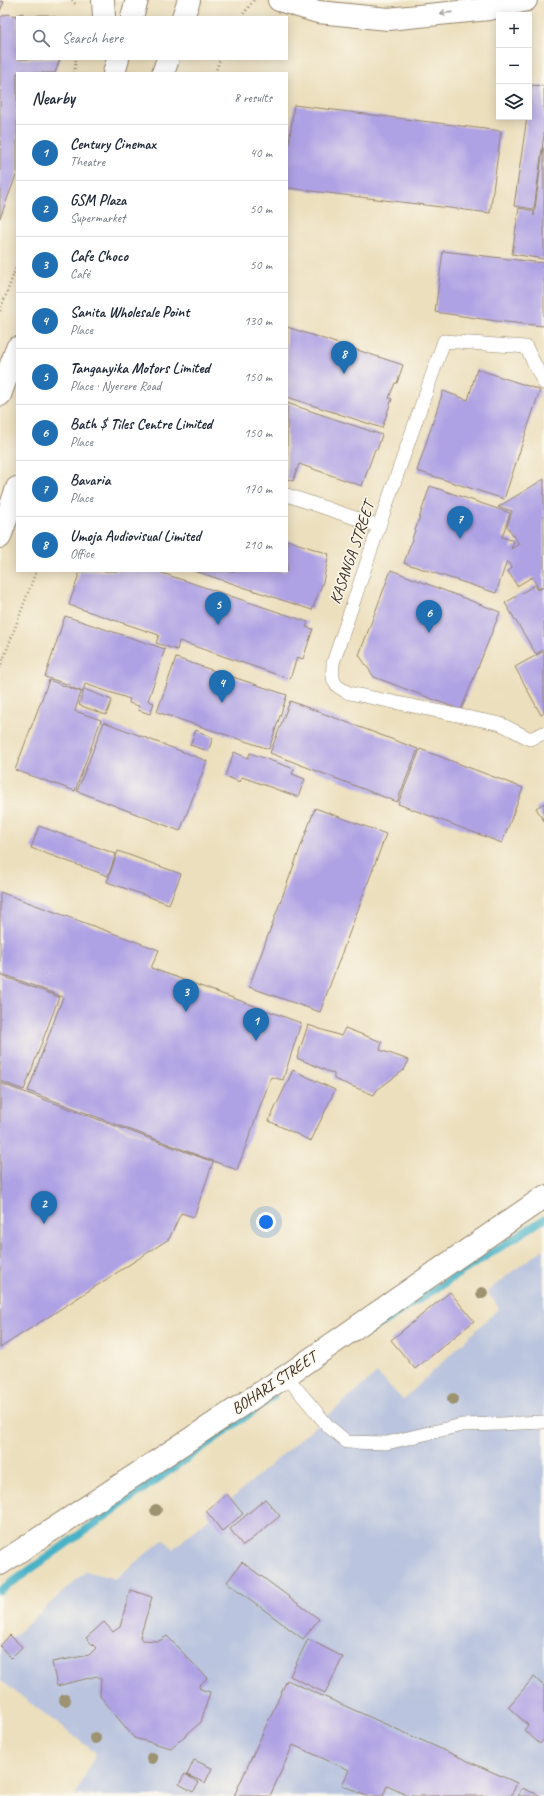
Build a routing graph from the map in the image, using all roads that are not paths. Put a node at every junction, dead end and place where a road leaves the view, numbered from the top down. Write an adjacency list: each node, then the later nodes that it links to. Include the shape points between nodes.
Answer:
1 (103, 0): 6 (main road)
2 (137, 0): 7 (main road)
3 (189, 0): 8 (main road)
4 (279, 0): 5 (main road, one-way to 4, via 489,9 388,19 318,12)
5 (526, 0)
6 (104, 16)
7 (132, 16)
8 (183, 16)
9 (104, 60): 12 (main road)
10 (118, 60): 13 (main road)
11 (168, 60): 14 (main road)
12 (103, 72)
13 (114, 72)
14 (163, 72)
15 (16, 351): 17 (main road)
16 (544, 383): 20 (lane, KASANGA STREET, via 526,347 444,341)
17 (0, 395)
18 (16, 491): 21 (main road)
19 (288, 495): 20 (lane)
20 (379, 526): 22 (lane, KASANGA STREET, via 333,663 332,679 337,688 349,693 501,724 530,739)
21 (0, 537)
22 (544, 733)
23 (544, 1197): 24 (main road, BOHARI STREET)
24 (286, 1376): 25 (lane, via 328,1426 347,1442 387,1443 462,1424); 26 (main road, BOHARI STREET)
25 (544, 1422)
26 (0, 1564)

